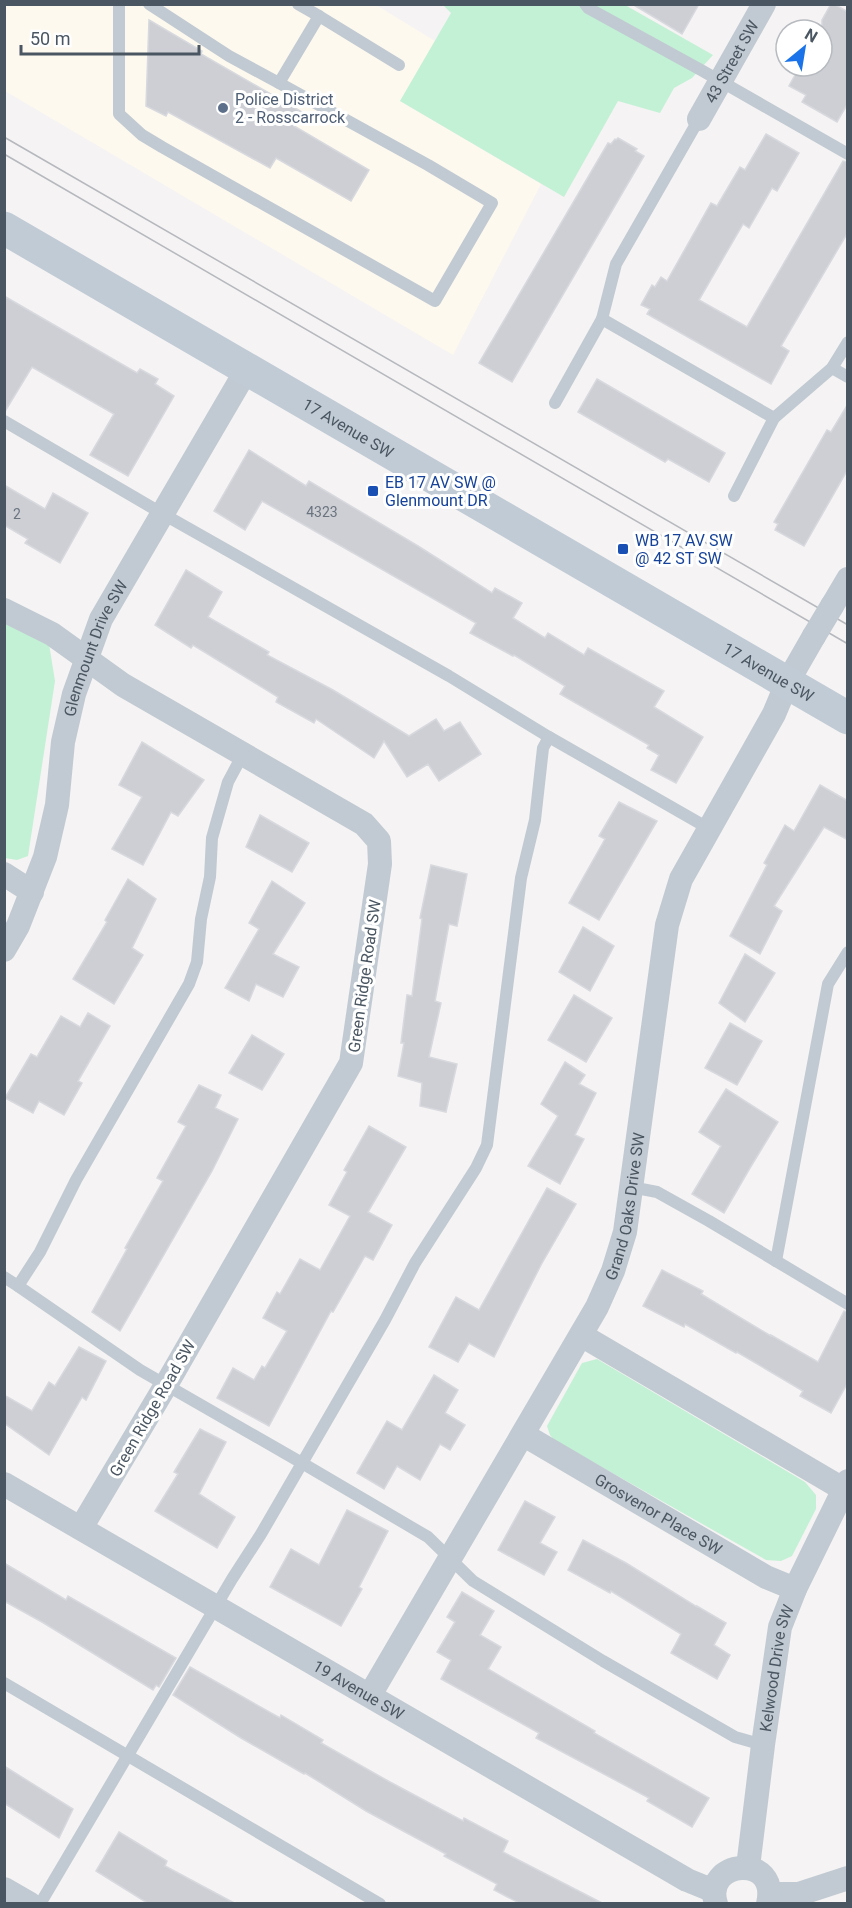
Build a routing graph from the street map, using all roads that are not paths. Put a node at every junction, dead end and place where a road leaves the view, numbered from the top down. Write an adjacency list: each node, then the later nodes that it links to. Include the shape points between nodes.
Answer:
1 (119, 4): 9 (lane, via 119,114 142,135 169,151 435,301 492,203)
2 (149, 4): 9 (lane)
3 (298, 4): 6 (lane)
4 (585, 4): 8 (lane)
5 (764, 4): 8 (street, 43 Street SW)
6 (319, 16): 7 (lane); 9 (lane)
7 (399, 65)
8 (720, 81): 10 (street, 43 Street SW); 11 (lane)
9 (279, 83)
10 (699, 119): 13 (lane, via 616,264)
11 (848, 154)
12 (4, 228): 16 (main road, 17 Avenue SW)
13 (602, 319): 18 (lane); 19 (lane)
14 (848, 342): 15 (lane)
15 (832, 368): 17 (lane); 19 (lane)
16 (247, 369): 22 (street, Glenmount Drive SW); 26 (main road, 17 Avenue SW)
17 (848, 377)
18 (555, 403)
19 (774, 418): 21 (lane)
20 (4, 421): 22 (lane)
21 (734, 496)
22 (163, 514): 25 (street, Glenmount Drive SW, via 101,619); 28 (lane)
23 (848, 579): 26 (street, Grand Oaks Drive SW, bridge)
24 (4, 610): 25 (street, Green Ridge Road SW, via 52,634)
25 (86, 658): 29 (street, Green Ridge Road SW, via 123,685); 32 (street, Glenmount Drive SW, via 63,742 57,805 45,857)
26 (788, 683): 27 (main road, 17 Avenue SW); 30 (street, Grand Oaks Drive SW)
27 (848, 718)
28 (549, 737): 30 (lane); 43 (lane, via 543,748 535,820 521,878 487,1144)
29 (243, 754): 38 (lane, via 228,782 212,838 197,962 189,984); 41 (street, Green Ridge Road SW, via 364,824 379,841 380,864 351,1063)
30 (708, 828): 35 (street, Grand Oaks Drive SW, via 681,879 667,925)
31 (4, 874): 32 (street)
32 (32, 892): 33 (street, Glenmount Drive SW)
33 (4, 950)
34 (848, 952): 36 (lane, via 828,984)
35 (631, 1187): 36 (lane, via 657,1192); 40 (street, Grand Oaks Drive SW, via 625,1232 614,1271)
36 (776, 1261): 39 (lane)
37 (4, 1277): 38 (lane)
38 (18, 1286): 41 (lane)
39 (848, 1304)
40 (581, 1335): 42 (street, Grand Oaks Drive SW); 45 (street)
41 (166, 1385): 43 (lane); 46 (street, Green Ridge Road SW)
42 (524, 1435): 47 (street, Grand Oaks Drive SW); 48 (street, Grosvenor Place SW, via 766,1577)
43 (302, 1462): 47 (lane, via 428,1537); 49 (lane)
44 (4, 1484): 46 (street, 19 Avenue SW)
45 (845, 1485): 48 (street, Kelwood Drive SW)
46 (81, 1528): 49 (street, 19 Avenue SW)
47 (450, 1558): 51 (street, Grand Oaks Drive SW); 52 (lane, via 473,1581 603,1661 735,1737)
48 (795, 1589): 52 (street, Kelwood Drive SW, via 780,1627)
49 (216, 1607): 51 (street, 19 Avenue SW); 53 (lane)
50 (4, 1683): 53 (lane)
51 (370, 1695): 57 (street, 19 Avenue SW)
52 (763, 1744): 54 (street, Kelwood Drive SW)
53 (129, 1755): 60 (lane); 61 (lane)
54 (748, 1867): 57 (street, via 733,1868 720,1877); 58 (street, via 764,1877)
55 (848, 1878): 58 (street)
56 (4, 1888): 59 (street)
57 (715, 1897)
58 (769, 1899)
59 (30, 1904)
60 (40, 1904)
61 (380, 1904)

